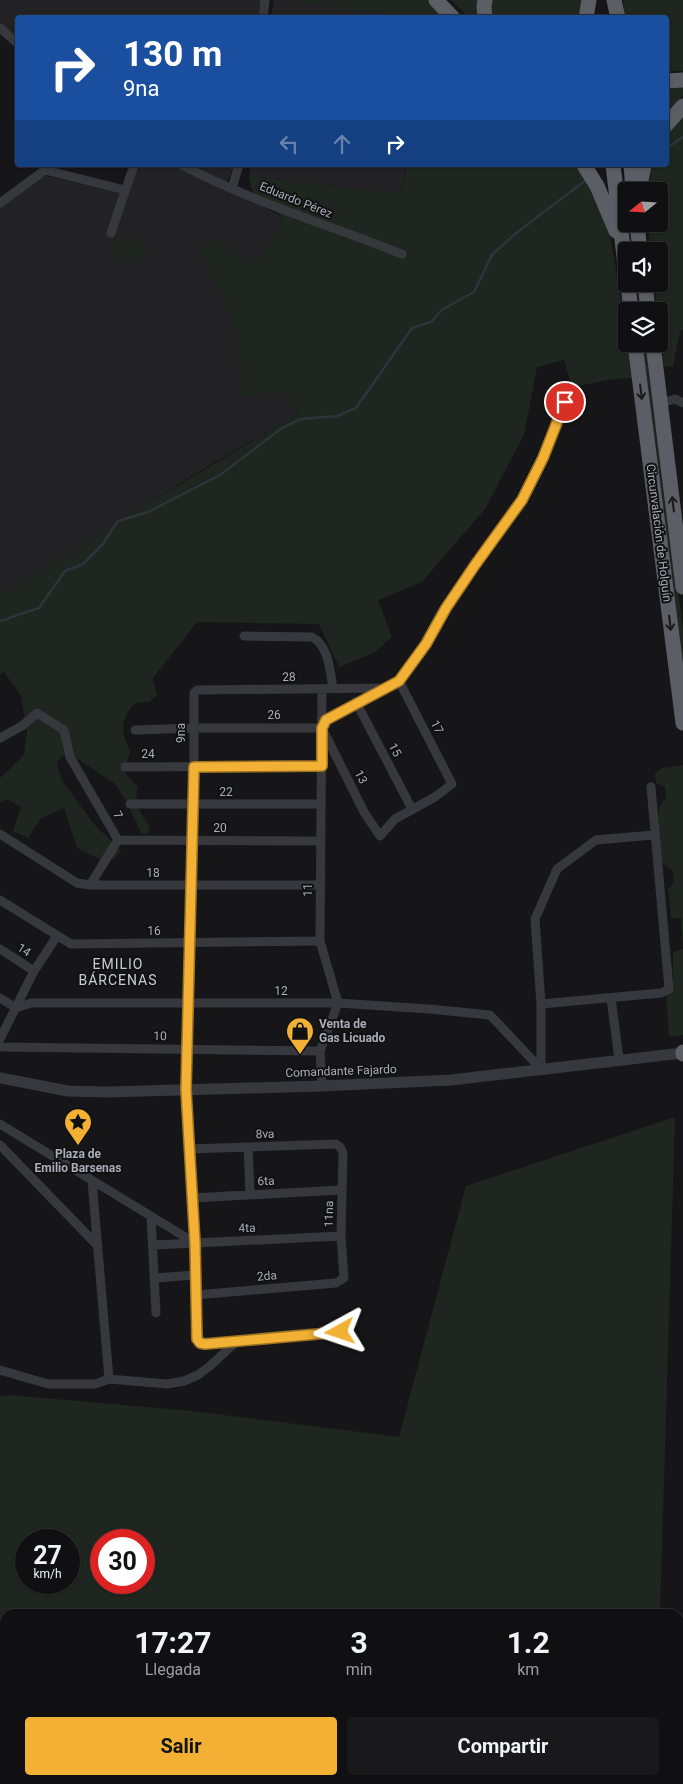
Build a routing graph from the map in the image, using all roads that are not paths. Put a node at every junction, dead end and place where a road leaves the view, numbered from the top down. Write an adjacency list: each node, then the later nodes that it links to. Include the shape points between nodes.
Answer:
1 (265, 0): 7 (street)
2 (436, 0): 8 (highway)
3 (485, 0): 9 (highway)
4 (589, 0): 10 (highway)
5 (593, 0): 11 (highway)
6 (614, 0): 12 (highway)
7 (263, 15)
8 (450, 15)
9 (485, 15)
10 (586, 15)
11 (595, 15)
12 (616, 15)
13 (0, 28): 14 (street)
14 (15, 41)
15 (683, 80): 16 (highway)
16 (669, 81)
17 (683, 106): 18 (highway)
18 (669, 121)
19 (133, 167): 29 (street)
20 (186, 167): 28 (street, Eduardo Pérez)
21 (238, 167): 28 (street)
22 (585, 167): 32 (highway)
23 (613, 167): 33 (highway)
24 (631, 167): 26 (highway)
25 (644, 167): 27 (highway)
26 (632, 182)
27 (641, 182)
28 (232, 188): 34 (street, Eduardo Pérez, via 299,217)
29 (125, 190): 30 (street, via 46,170); 31 (street)
30 (0, 202)
31 (111, 233)
32 (621, 242)
33 (622, 242)
34 (402, 254)
35 (636, 352): 48 (highway, Circunvalación de Holguín, one-way to 48)
36 (654, 352): 38 (highway, Circunvalación de Holguín)
37 (565, 402): 42 (street, via 522,500 470,572)
38 (661, 403): 39 (street, via 675,398); 40 (highway, Circunvalación de Holguín, one-way to 38)
39 (683, 403)
40 (683, 587)
41 (244, 636): 45 (street, via 312,637 318,640 328,661)
42 (399, 681): 43 (street); 60 (street, 17, via 452,784 436,797)
43 (384, 688): 45 (street, 28); 47 (street)
44 (322, 689): 45 (street, 28); 46 (street, 28); 50 (street, 11)
45 (333, 689)
46 (195, 692): 49 (street, 9na)
47 (356, 702): 50 (street, via 326,720); 60 (street, 15)
48 (683, 722)
49 (194, 728): 50 (street, 26); 51 (street, 26); 55 (street, 9na)
50 (322, 728): 53 (street, 11); 60 (street, 13, via 364,812 380,836 395,819)
51 (135, 730)
52 (0, 738): 63 (street, 7, via 37,713 64,730 70,757)
53 (322, 766): 55 (street, 24); 58 (street, 11)
54 (125, 767): 55 (street, 24)
55 (194, 767): 59 (street, 9na)
56 (651, 787): 62 (street)
57 (130, 804): 59 (street, 22)
58 (321, 804): 59 (street, 22); 65 (street, 11)
59 (192, 805): 64 (street, 9na)
60 (412, 809)
61 (0, 834): 66 (street, 18, via 78,883)
62 (654, 835): 76 (street, via 669,989 661,993); 79 (street, via 596,840 557,869 535,919)
63 (118, 840): 64 (street, 20); 66 (street, 7)
64 (191, 841): 65 (street, 20); 68 (street, 9na)
65 (321, 841): 67 (street, 11)
66 (90, 885): 68 (street, 18)
67 (321, 885): 68 (street, 18); 71 (street, 11)
68 (191, 886): 72 (street, 9na)
69 (0, 900): 70 (street, 16)
70 (57, 936): 72 (street, 16, via 71,944); 74 (street)
71 (320, 941): 72 (street, 16); 78 (street, 11)
72 (190, 943): 77 (street, 9na)
73 (0, 949): 74 (street, 14)
74 (34, 972): 80 (street)
75 (0, 998): 80 (street)
76 (611, 998): 79 (street); 86 (street)
77 (189, 1003): 78 (street, 12); 80 (street, 12, via 31,1003); 83 (street, 9na)
78 (338, 1003): 84 (street); 87 (street, 12, via 490,1015)
79 (541, 1004): 87 (street)
80 (16, 1008): 81 (street)
81 (0, 1039)
82 (0, 1047): 83 (street, 10)
83 (188, 1049): 84 (street, 10); 90 (street, 9na)
84 (320, 1051): 89 (street)
85 (683, 1053): 86 (street, Comandante Fajardo)
86 (619, 1060): 87 (street, Comandante Fajardo)
87 (541, 1069): 89 (street, Comandante Fajardo, via 451,1080)
88 (0, 1078): 90 (street, Comandante Fajardo, via 68,1091)
89 (322, 1086): 90 (street, Comandante Fajardo)
90 (186, 1090): 95 (street, 9na)
91 (0, 1124): 96 (street)
92 (0, 1145): 103 (street)
93 (248, 1147): 94 (street, 8va, via 336,1144); 95 (street, 8va); 98 (street)
94 (340, 1147): 97 (street, 11na, via 343,1153)
95 (189, 1149): 99 (street, 9na)
96 (92, 1181): 100 (street); 103 (street)
97 (341, 1190): 98 (street, 6ta); 101 (street, 11na)
98 (250, 1194): 99 (street, 6ta)
99 (192, 1198): 102 (street, 9na)
100 (152, 1216): 102 (street); 104 (street)
101 (341, 1236): 102 (street, 4ta); 107 (street, 11na, via 344,1278)
102 (195, 1243): 104 (street, 4ta); 105 (street, 9na)
103 (97, 1245): 113 (street)
104 (154, 1245): 106 (street)
105 (195, 1276): 106 (street); 108 (street, 9na)
106 (155, 1278): 109 (street)
107 (341, 1281): 108 (street, 2da)
108 (196, 1295): 111 (street, 9na, via 197,1339 200,1343)
109 (156, 1313)
110 (340, 1332): 111 (street)
111 (237, 1341): 113 (street, via 210,1366 184,1381 148,1384)
112 (0, 1370): 113 (street, via 48,1384 95,1384)
113 (109, 1380)

